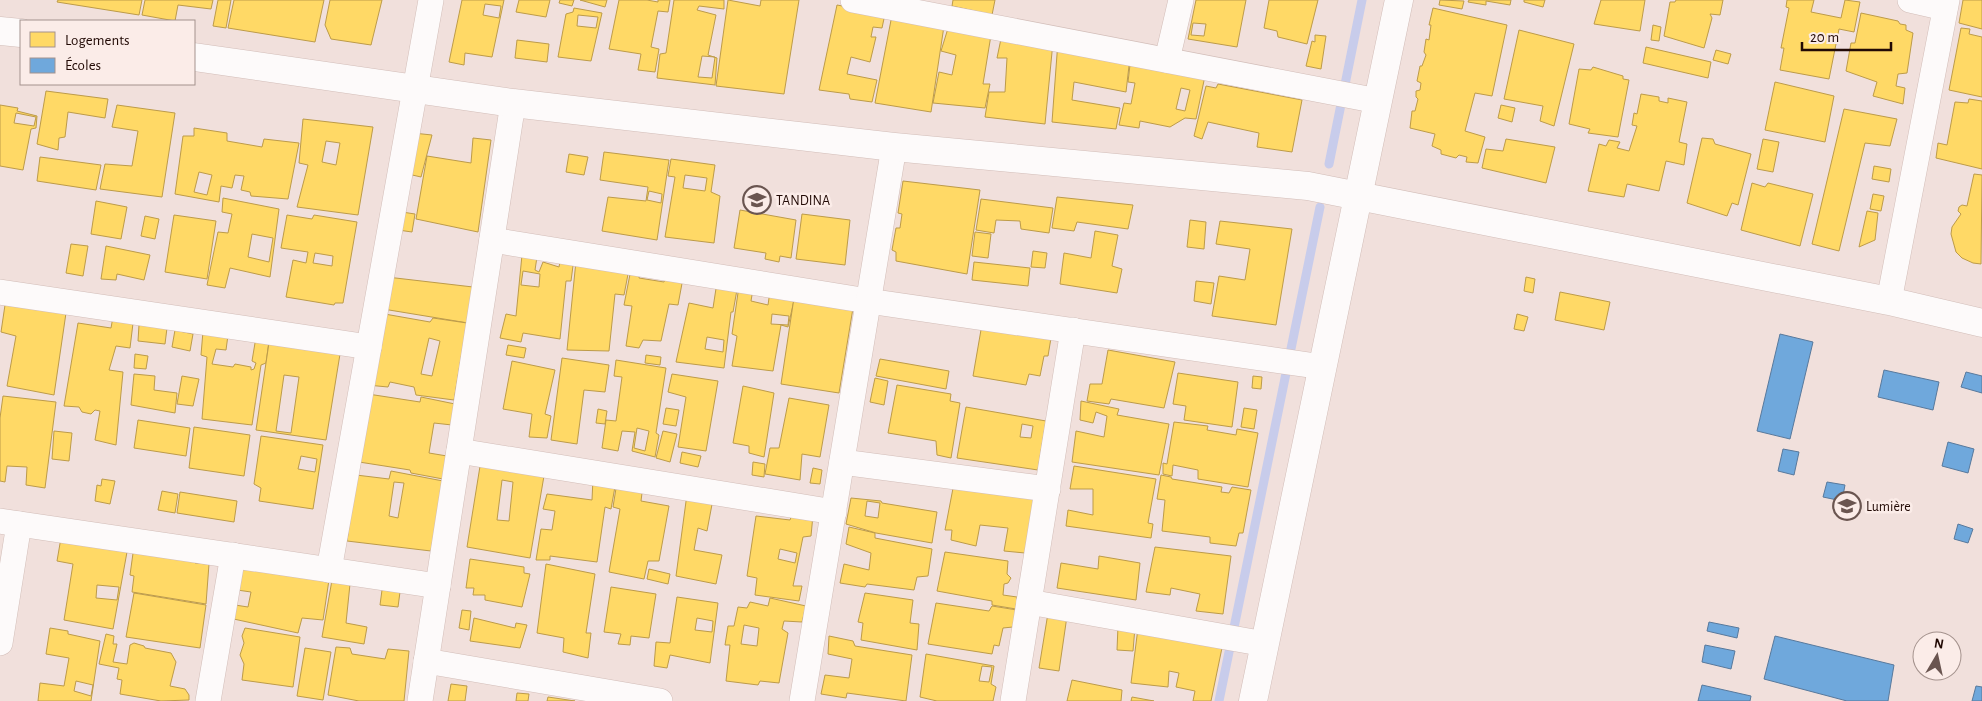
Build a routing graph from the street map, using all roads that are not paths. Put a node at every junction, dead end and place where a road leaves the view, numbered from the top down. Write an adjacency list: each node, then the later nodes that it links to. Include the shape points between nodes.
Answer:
1 (431, 0): 11 (street)
2 (853, 0): 10 (street)
3 (1181, 0): 10 (street)
4 (1399, 0): 12 (street)
5 (1910, 0): 6 (street)
6 (1946, 4): 19 (street)
7 (0, 30): 8 (street)
8 (20, 34)
9 (195, 57): 11 (street)
10 (1167, 60): 12 (street)
11 (415, 88): 13 (street); 22 (street)
12 (1355, 97): 15 (street)
13 (513, 103): 14 (street); 16 (street)
14 (894, 147): 15 (street, via 1308,186); 18 (street)
15 (1358, 196): 19 (street); 23 (street)
16 (492, 240): 18 (street); 24 (street)
17 (0, 292): 22 (street)
18 (868, 301): 21 (street); 25 (street)
19 (1888, 301): 20 (street)
20 (1982, 323)
21 (1073, 330): 23 (street); 26 (street)
22 (369, 347): 30 (street)
23 (1312, 365): 33 (street)
24 (459, 451): 27 (street); 31 (street)
25 (842, 462): 26 (street); 27 (street)
26 (1048, 489): 32 (street)
27 (834, 512): 39 (street)
28 (10, 522): 29 (street); 34 (street)
29 (233, 555): 30 (street); 36 (street)
30 (329, 570): 31 (street)
31 (438, 586): 35 (street)
32 (1029, 602): 33 (street); 40 (street)
33 (1244, 640): 41 (street)
34 (0, 643)
35 (426, 661): 37 (street); 38 (street)
36 (208, 701)
37 (420, 701)
38 (660, 701)
39 (802, 701)
40 (1013, 701)
41 (1253, 701)

